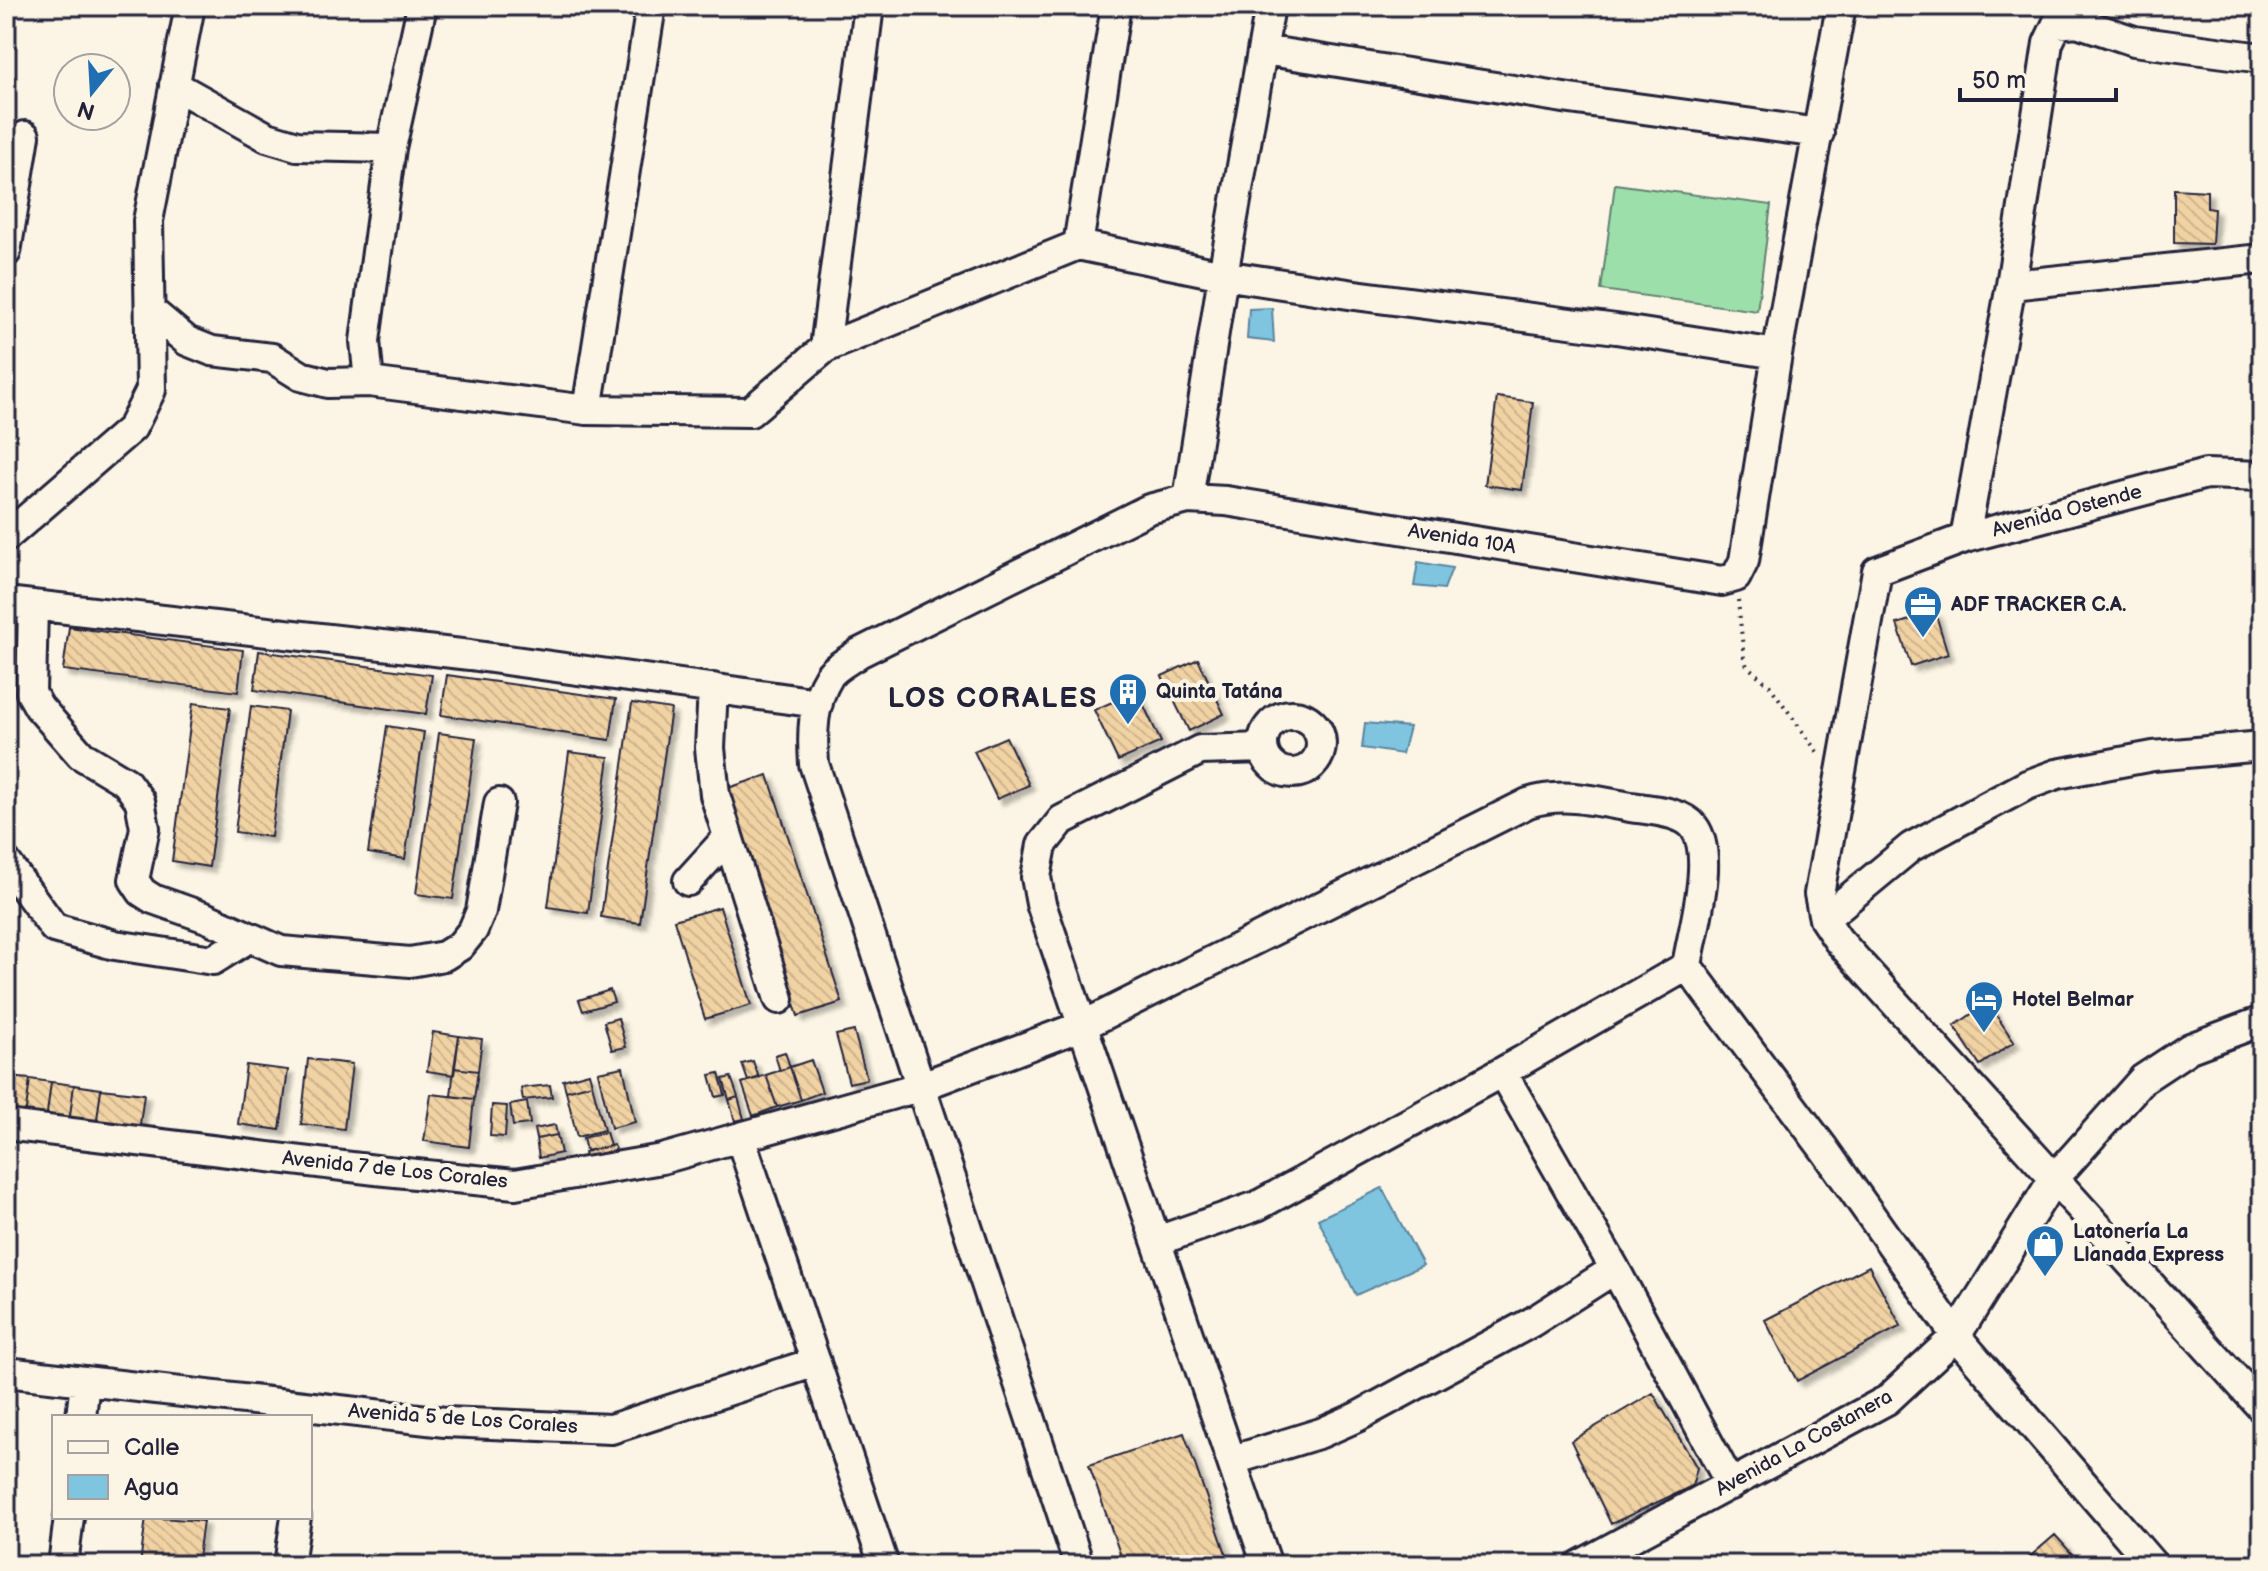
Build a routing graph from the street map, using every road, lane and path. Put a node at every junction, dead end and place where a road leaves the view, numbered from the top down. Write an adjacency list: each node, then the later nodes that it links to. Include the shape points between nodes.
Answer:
1 (190, 6): 10 (street)
2 (422, 6): 13 (street)
3 (651, 6): 23 (street)
4 (869, 6): 20 (street)
5 (1116, 6): 14 (street)
6 (1270, 6): 8 (street)
7 (1841, 6): 11 (street)
8 (1263, 50): 11 (street); 17 (street)
9 (2262, 58): 18 (street, via 2134,41 2077,22 2057,24 2048,43)
10 (174, 85): 13 (street, via 267,137 297,146); 19 (street, via 148,221)
11 (1819, 133): 21 (street)
12 (25, 136): 15 (street)
13 (391, 148): 22 (street, via 365,341)
14 (1078, 245): 17 (street); 20 (street)
15 (6, 252)
16 (2262, 259): 18 (street)
17 (1223, 275): 21 (street); 25 (street)
18 (2011, 285): 27 (street)
19 (151, 311): 22 (street, via 187,341 212,351 272,358 301,376 328,383); 26 (street, via 151,390 132,428)
20 (825, 348): 23 (street, via 750,412)
21 (1777, 354): 28 (street, via 1744,561)
22 (369, 382): 23 (street)
23 (587, 410)
24 (2262, 476): 27 (street, Avenida Ostende, via 2206,474)
25 (1188, 499): 28 (street, Avenida 10A, via 1722,581); 31 (street, Avenida 10A, via 1149,509 859,653 830,674)
26 (6, 537)
27 (1965, 538): 34 (street, Avenida Ostende, via 1877,571)
28 (1736, 577): 34 (path, via 1747,666 1770,686)
29 (20, 603): 30 (street); 40 (street, via 31,693 39,707 81,755 126,782 140,801 145,828 134,880 142,892)
30 (713, 688): 31 (street); 36 (street, via 710,748 715,795)
31 (818, 703): 46 (street, via 812,729 814,764)
32 (2262, 746): 39 (street, via 2153,756 2027,785 1911,847)
33 (1263, 748): 44 (street, via 1200,750 1062,820 1042,845 1036,877 1041,904)
34 (1838, 786): 39 (street, via 1819,894)
35 (499, 803): 40 (street, via 481,911 460,946 444,956 410,962 281,951)
36 (728, 837): 38 (street); 42 (street)
37 (6, 862): 40 (street, via 54,928 115,945 213,960)
38 (688, 881)
39 (1824, 919): 49 (street)
40 (250, 937)
41 (1687, 966): 44 (street, Avenida 7 de Los Corales, via 1704,850 1693,826 1673,815 1546,797); 45 (street); 52 (street)
42 (779, 999)
43 (2262, 1021): 49 (street, Avenida La Costanera, via 2190,1048 2143,1079)
44 (1084, 1025): 46 (street, Avenida 7 de Los Corales); 50 (street)
45 (1502, 1072): 50 (street, via 1257,1206); 51 (street)
46 (919, 1087): 48 (street, Avenida 7 de Los Corales); 67 (street)
47 (6, 1125): 48 (street, Avenida 7 de Los Corales, via 515,1184 662,1159)
48 (740, 1137): 53 (street)
49 (2053, 1180): 52 (street, Avenida La Costanera); 56 (street)
50 (1157, 1241): 60 (street)
51 (1615, 1269): 60 (street, via 1532,1322 1357,1417); 61 (street)
52 (1956, 1336): 61 (street, Avenida La Costanera, via 1887,1400); 70 (street)
53 (816, 1362): 59 (street, Avenida 5 de Los Corales, via 611,1429); 66 (street)
54 (6, 1372): 55 (street, Avenida 5 de Los Corales)
55 (85, 1382): 57 (street); 58 (street, Avenida 5 de Los Corales)
56 (2262, 1408)
57 (81, 1415)
58 (311, 1415)
59 (312, 1415)
60 (1233, 1460): 68 (street)
61 (1731, 1485): 69 (street, Avenida La Costanera)
62 (69, 1519): 64 (street)
63 (296, 1519): 65 (street)
64 (63, 1565)
65 (289, 1565)
66 (884, 1565)
67 (1079, 1565)
68 (1267, 1565)
69 (1580, 1565)
70 (2153, 1565)

